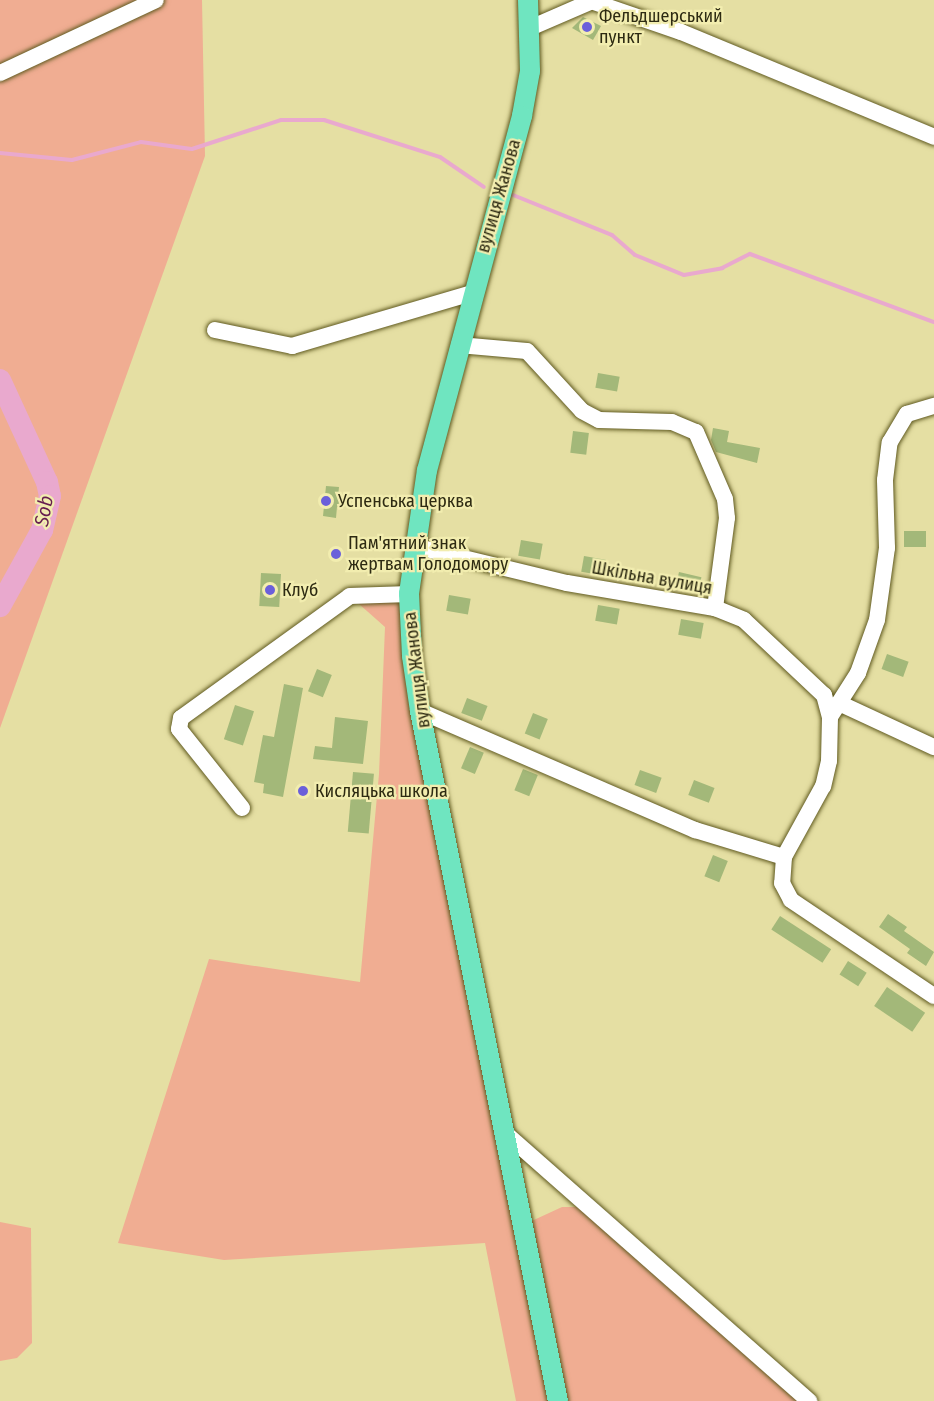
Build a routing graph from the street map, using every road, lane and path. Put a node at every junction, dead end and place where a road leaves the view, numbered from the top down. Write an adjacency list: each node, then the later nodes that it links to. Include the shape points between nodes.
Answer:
1 (156, 0): 5 (street)
2 (528, 0): 4 (main road, вулиця Жанова)
3 (589, 1): 4 (street); 6 (street, via 681,32)
4 (530, 28): 7 (main road, вулиця Жанова, via 530,71 522,116)
5 (2, 72)
6 (934, 137)
7 (472, 293): 8 (street, via 292,346); 9 (main road, вулиця Жанова)
8 (215, 330)
9 (459, 345): 11 (main road, вулиця Жанова); 13 (street, via 527,351 582,411 599,420 672,422 696,432 725,499 727,518)
10 (933, 405): 14 (street, via 906,414 890,442 885,480 887,548 877,620 858,673)
11 (414, 546): 12 (main road, вулиця Жанова); 13 (street, Шкільна вулиця, via 567,583)
12 (409, 594): 15 (main road, вулиця Жанова); 17 (street, via 350,596 181,718 179,729)
13 (715, 608): 14 (street, Шкільна вулиця, via 744,620 801,670)
14 (835, 710): 16 (street); 18 (street, Шкільна вулиця, via 830,761 823,786)
15 (420, 711): 18 (street, via 696,830); 20 (main road, вулиця Жанова)
16 (934, 747)
17 (242, 808)
18 (784, 857): 19 (street, Шкільна вулиця, via 782,883 791,900)
19 (934, 996)
20 (504, 1132): 21 (main road, вулиця Жанова); 22 (street)
21 (558, 1401)
22 (809, 1401)

